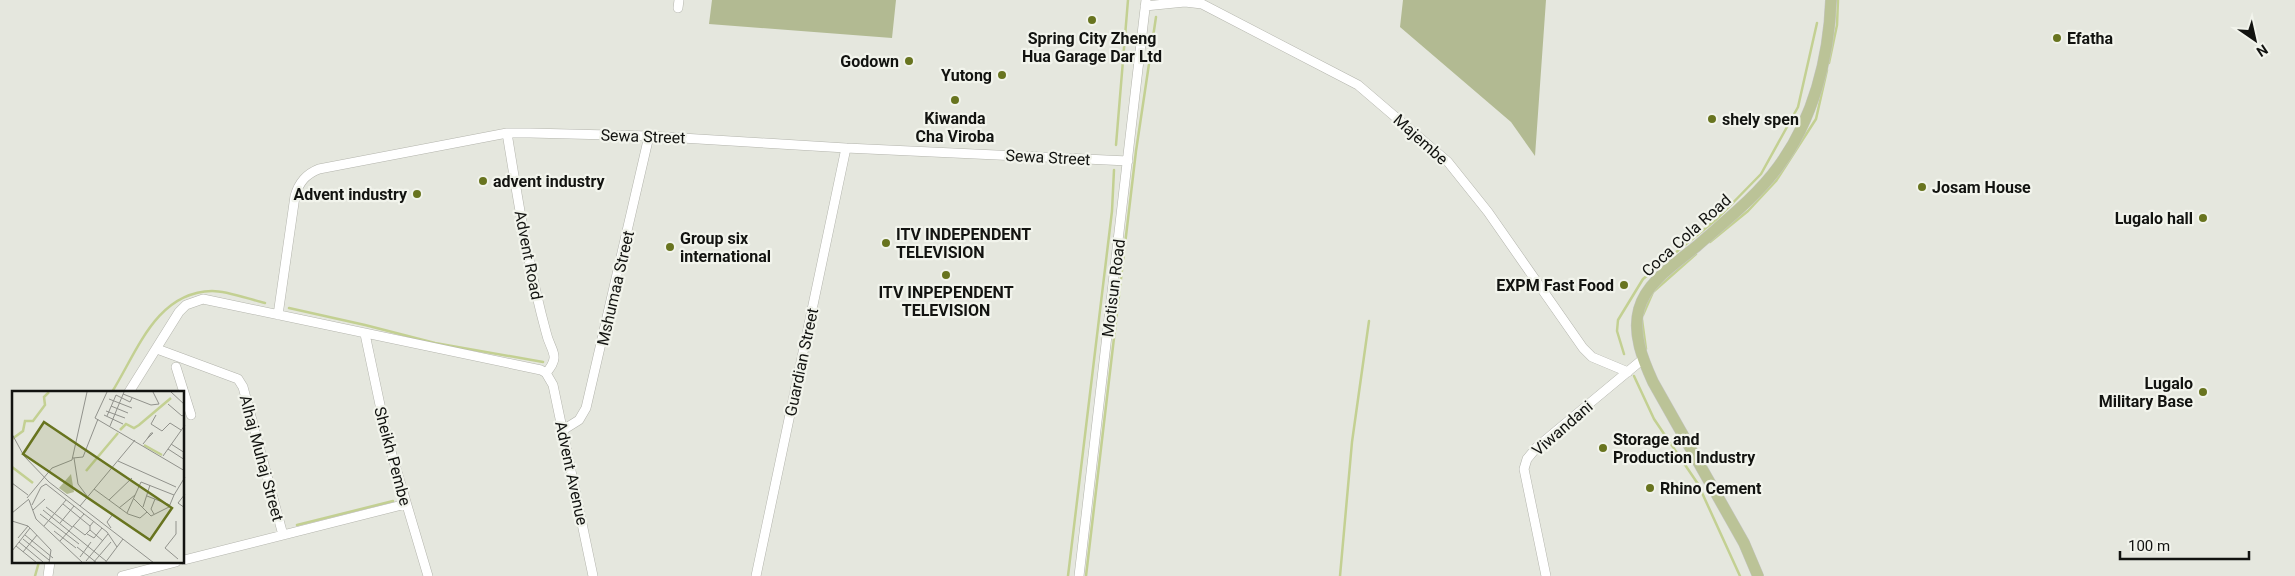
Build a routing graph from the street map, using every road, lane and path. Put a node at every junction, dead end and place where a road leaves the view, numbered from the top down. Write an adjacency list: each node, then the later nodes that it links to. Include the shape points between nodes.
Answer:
1 (1831, 0): 10 (main road, Coca Cola Road, via 1825,54 1799,133 1770,178 1658,279 1648,292 1639,308 1636,323)
2 (1146, 3): 6 (street, Motisun Road); 12 (street, Majembe, via 1202,4 1358,85 1448,162 1488,212 1583,348 1592,357)
3 (507, 133): 4 (street, Sewa Street); 7 (street, Sewa Street, via 312,172 298,185 295,196); 13 (street, Advent Road, via 531,277 555,357)
4 (649, 136): 5 (street, Sewa Street); 18 (street, Mshumaa Street, via 586,408 579,420)
5 (846, 148): 6 (street, Sewa Street); 26 (street, Guardian Street)
6 (1128, 161): 27 (street, Motisun Road)
7 (278, 315): 8 (street); 9 (street, via 211,299 195,301 176,316)
8 (365, 334): 13 (street, via 521,364); 19 (street, Sheikh Pembe, via 387,438)
9 (157, 349): 14 (street); 20 (street, Alhaj Muhaj Street, via 238,379 243,387)
10 (1643, 360): 12 (street, Viwandani); 29 (main road, Coca Cola Road, via 1673,420 1744,543)
11 (176, 367): 15 (street)
12 (1628, 372): 28 (street, Viwandani, via 1537,447 1527,459 1524,469)
13 (546, 373): 18 (street, Advent Avenue, via 554,385)
14 (130, 391)
15 (184, 391)
16 (185, 396): 17 (street)
17 (191, 415)
18 (563, 430): 25 (street, Advent Avenue)
19 (406, 504): 20 (street); 24 (street, Sheikh Pembe)
20 (283, 535): 21 (street)
21 (185, 560)
22 (168, 564): 23 (street)
23 (122, 576)
24 (428, 576)
25 (593, 576)
26 (756, 576)
27 (1079, 576)
28 (1546, 576)
29 (1758, 576)

